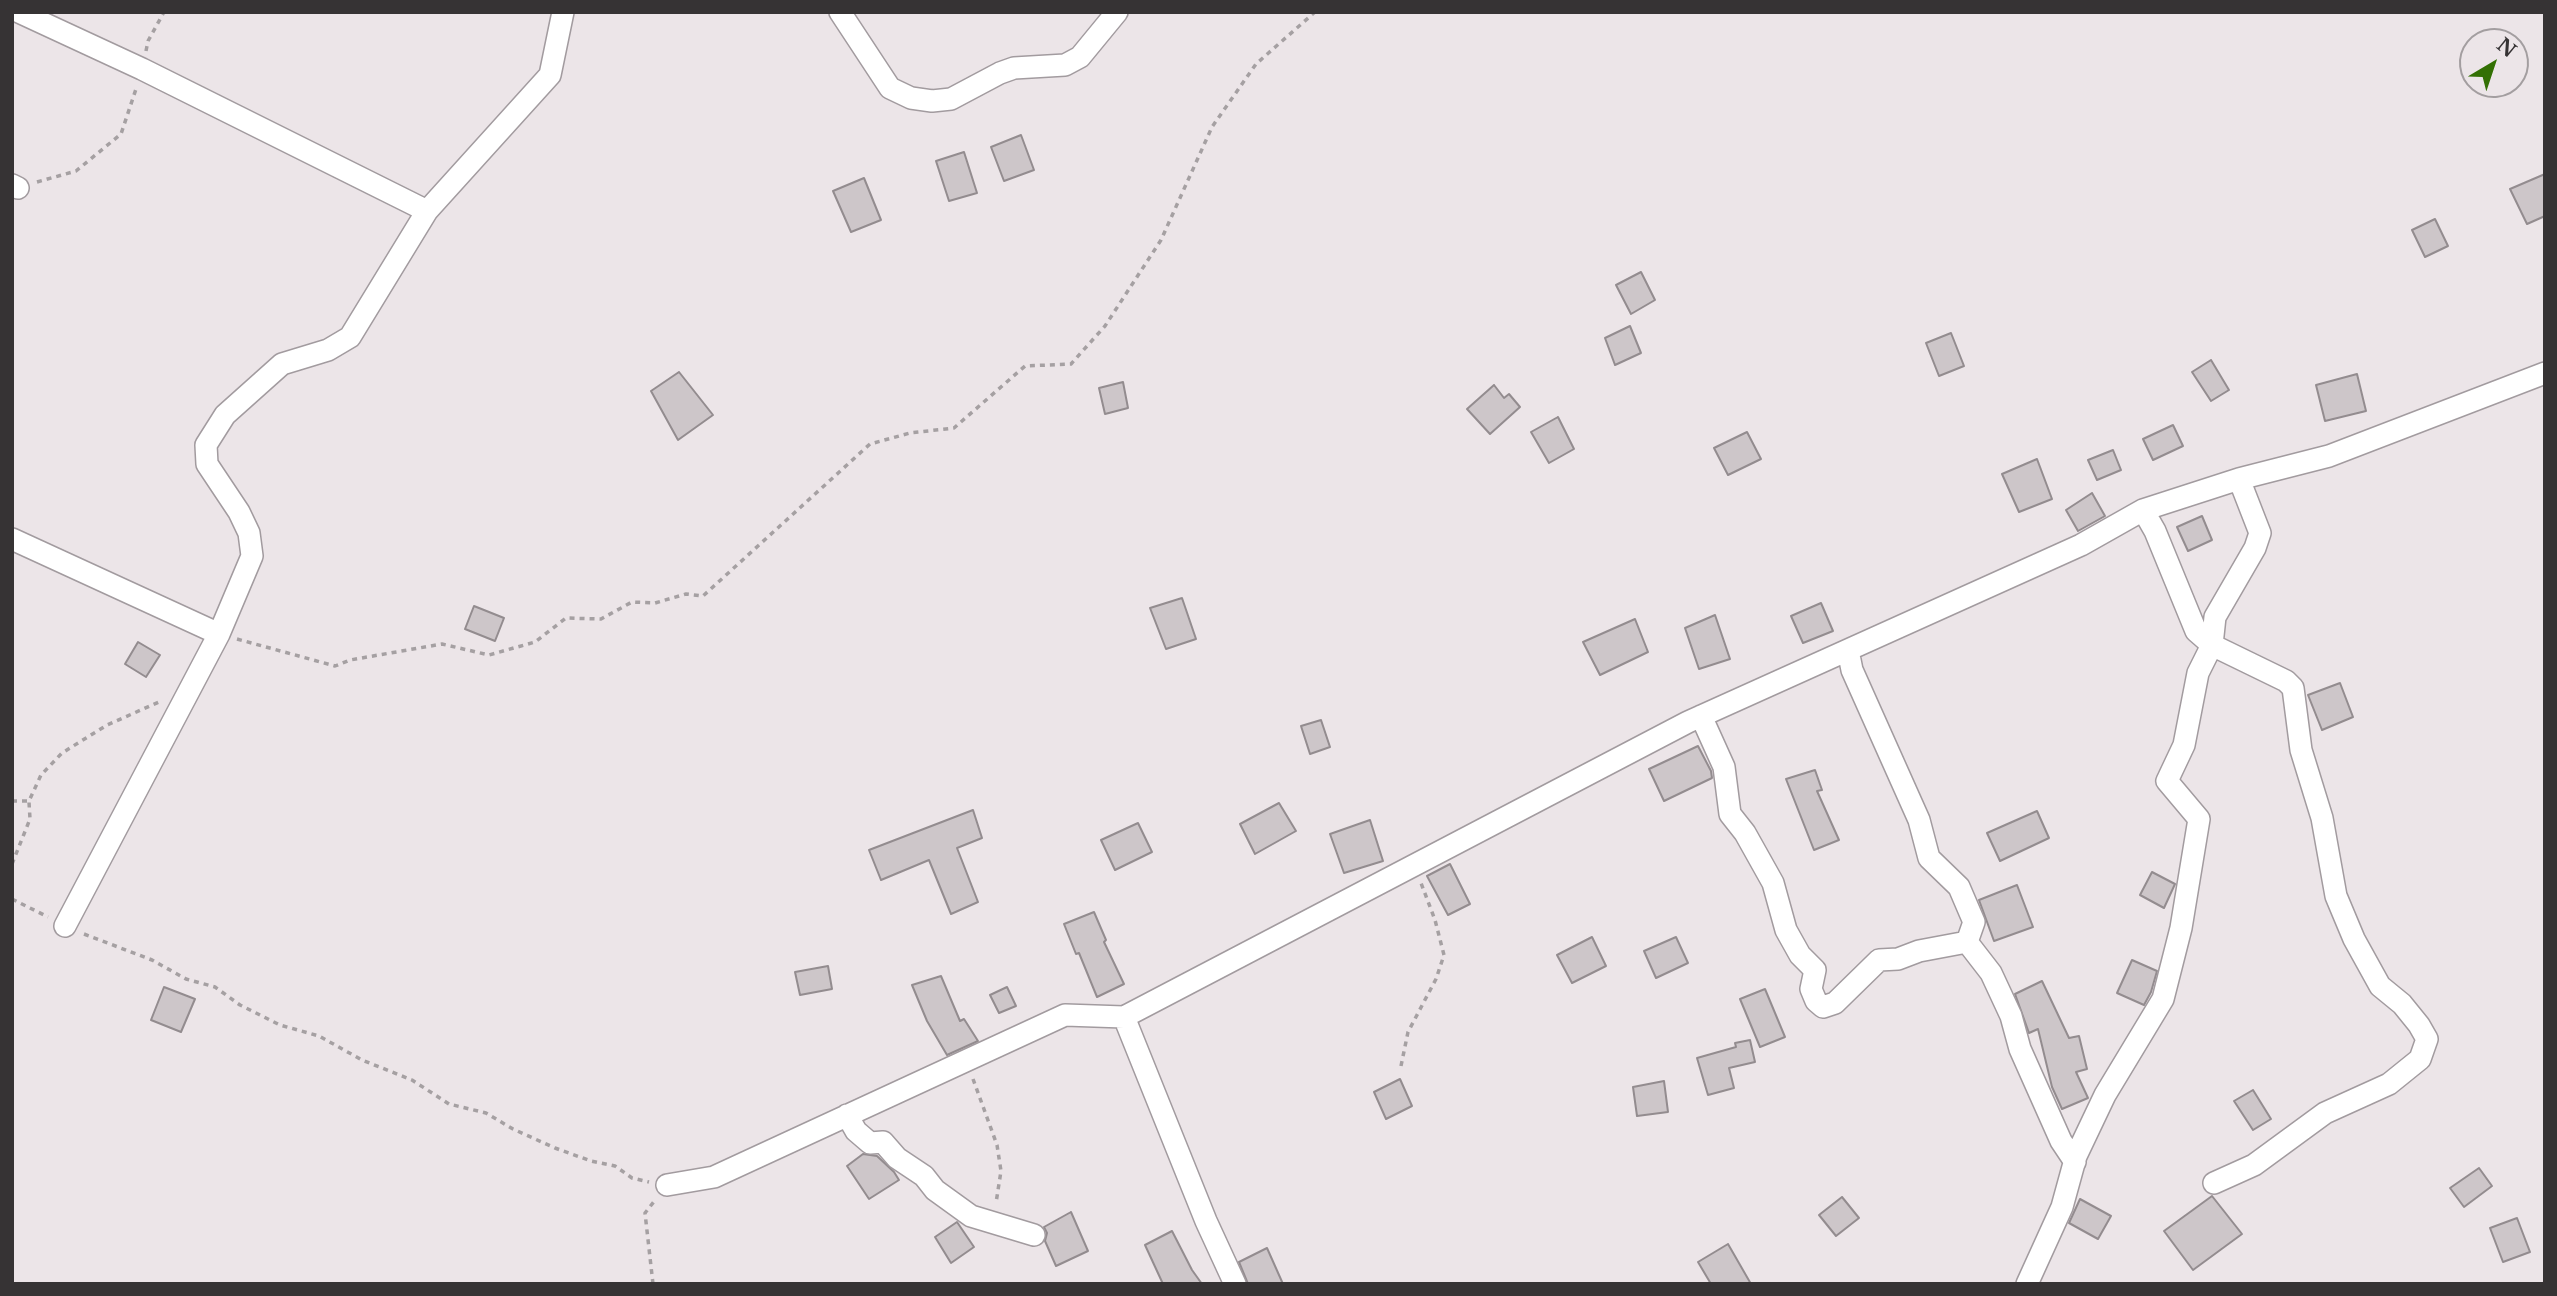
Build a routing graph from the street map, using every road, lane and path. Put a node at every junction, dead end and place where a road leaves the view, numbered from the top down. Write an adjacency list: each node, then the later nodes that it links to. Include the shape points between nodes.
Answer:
1 (19, 12): 7 (street)
2 (163, 12): 7 (path, via 148,41)
3 (563, 12): 9 (street, via 550,75)
4 (839, 12): 5 (street, via 890,88 932,101 951,99 1014,68 1065,65 1080,57)
5 (1117, 12)
6 (1315, 12): 14 (path, via 1256,64 1212,127 1161,240 1105,326 1071,364 1025,366 954,428 870,444 703,596 632,602 601,619 566,618 535,642 489,655 442,644 335,666)
7 (142, 69): 8 (path, via 121,134 76,171); 9 (street)
8 (15, 186)
9 (427, 211): 14 (street, via 350,337 328,350 282,364 225,415 206,445 207,464 239,512 249,533 252,556)
10 (2544, 374): 11 (street, via 2329,456)
11 (2239, 479): 12 (street); 15 (street, via 2260,533 2215,617)
12 (2143, 510): 15 (street, via 2196,631); 16 (street, via 2081,545)
13 (12, 539): 14 (street)
14 (219, 634): 24 (street)
15 (2212, 645): 30 (street, via 2198,673 2184,745 2167,782 2199,819 2163,999 2105,1096); 31 (street, via 2293,688 2301,750 2322,818 2336,896 2380,986 2402,1004 2427,1039 2420,1059 2389,1084 2325,1113 2254,1165)
16 (1848, 650): 18 (street); 25 (street, via 1852,670 1919,820 1929,858 1959,887 1974,922)
17 (165, 699): 20 (path, via 107,724 62,753 41,775)
18 (1701, 716): 22 (street); 25 (street, via 1724,767 1730,814 1773,883 1786,930 1815,970 1811,989 1823,1007 1835,1003 1879,960)
19 (12, 802): 20 (path)
20 (29, 802): 21 (path, via 30,819)
21 (12, 864)
22 (1411, 867): 26 (street); 28 (path, via 1425,888 1444,955 1408,1032)
23 (12, 899): 24 (path)
24 (65, 926): 32 (path, via 215,987 280,1025 319,1036 412,1080 449,1104 486,1113 555,1148 615,1166 632,1178)
25 (1967, 942): 30 (street, via 1991,973 2020,1049)
26 (1124, 1017): 27 (street, via 1065,1015); 36 (street)
27 (964, 1062): 29 (street); 33 (path, via 997,1145 1001,1171)
28 (1401, 1066)
29 (847, 1115): 32 (street, via 714,1177); 33 (street, via 870,1143 883,1142 935,1191 971,1216)
30 (2075, 1162): 37 (street, via 2062,1207)
31 (2214, 1184)
32 (667, 1185): 35 (path, via 645,1213)
33 (993, 1223): 34 (street)
34 (1034, 1235)
35 (653, 1284)
36 (1235, 1284)
37 (2027, 1284)

